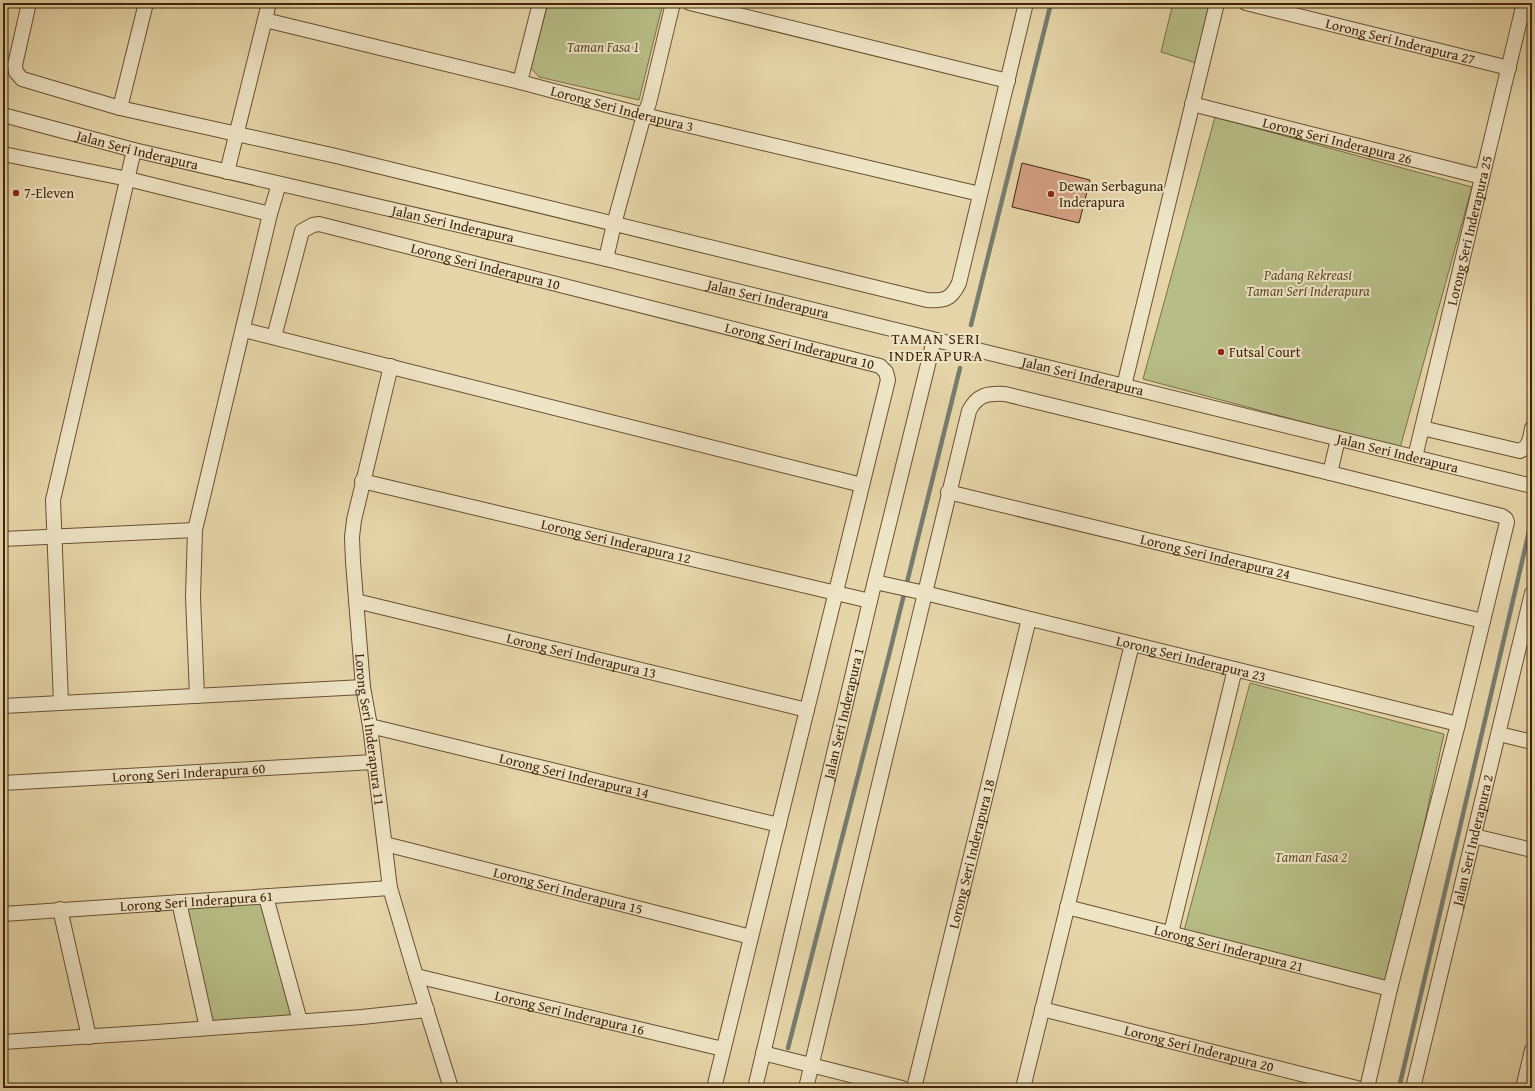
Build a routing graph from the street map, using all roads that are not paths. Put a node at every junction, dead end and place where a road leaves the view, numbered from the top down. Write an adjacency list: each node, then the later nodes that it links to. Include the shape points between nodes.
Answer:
1 (29, 3): 16 (street, via 15,65 16,72 22,79)
2 (146, 3): 16 (street)
3 (269, 3): 11 (street)
4 (540, 3): 14 (street)
5 (673, 3): 18 (street)
6 (690, 3): 13 (street)
7 (1026, 3): 13 (street)
8 (1217, 3): 15 (street)
9 (1246, 3): 12 (street, Lorong Seri Inderapura 27)
10 (1524, 3): 12 (street, Lorong Seri Inderapura 25)
11 (265, 20): 14 (street, Lorong Seri Inderapura 3); 19 (street)
12 (1509, 68): 23 (street, Lorong Seri Inderapura 25)
13 (1008, 80): 26 (street)
14 (520, 82): 18 (street, Lorong Seri Inderapura 3)
15 (1192, 104): 23 (street, Lorong Seri Inderapura 26); 34 (street)
16 (120, 108): 19 (street)
17 (3, 115): 20 (street, Jalan Seri Inderapura)
18 (644, 115): 26 (street, Lorong Seri Inderapura 3); 28 (street)
19 (235, 134): 22 (street); 28 (street)
20 (134, 150): 22 (street, Jalan Seri Inderapura); 24 (street)
21 (3, 154): 24 (street)
22 (227, 172): 25 (street, Jalan Seri Inderapura)
23 (1482, 177): 35 (street, Lorong Seri Inderapura 25)
24 (128, 179): 27 (street); 45 (street, via 53,500)
25 (279, 184): 27 (street); 29 (street, Jalan Seri Inderapura)
26 (980, 194): 28 (street, via 959,283 955,292 948,298 938,300 927,300)
27 (270, 214): 30 (street)
28 (614, 224): 29 (street)
29 (606, 259): 32 (street, Jalan Seri Inderapura)
30 (244, 330): 31 (street); 44 (street)
31 (274, 337): 33 (street); 41 (street, Lorong Seri Inderapura 10, via 302,231 319,224 880,366 886,372 888,380)
32 (934, 340): 34 (street, Jalan Seri Inderapura); 47 (street, Jalan Seri Inderapura 1)
33 (391, 366): 40 (street, Lorong Seri Inderapura 11); 41 (street)
34 (1124, 386): 37 (street, Jalan Seri Inderapura)
35 (1422, 428): 36 (street, via 1520,451 1528,444); 38 (street, Lorong Seri Inderapura 25)
36 (1532, 428)
37 (1338, 439): 38 (street, Jalan Seri Inderapura); 39 (street)
38 (1415, 457): 42 (street, Jalan Seri Inderapura)
39 (1330, 472): 43 (street, via 993,393 974,402 968,412); 54 (street, via 1506,518)
40 (362, 481): 49 (street, Lorong Seri Inderapura 12); 51 (street, Lorong Seri Inderapura 11, via 352,538)
41 (862, 485): 49 (street)
42 (1532, 486)
43 (948, 492): 48 (street); 54 (street, Lorong Seri Inderapura 24)
44 (195, 530): 45 (street); 59 (street, via 193,597)
45 (54, 536): 46 (street); 60 (street)
46 (3, 539)
47 (875, 582): 48 (street, Lorong Seri Inderapura 23); 52 (street, Jalan Seri Inderapura 1)
48 (918, 592): 53 (street, Lorong Seri Inderapura 23); 92 (street)
49 (835, 593): 52 (street, Lorong Seri Inderapura 12); 62 (street)
50 (1532, 593): 55 (street, Jalan Seri Inderapura 2)
51 (356, 601): 58 (street, Lorong Seri Inderapura 11); 62 (street, Lorong Seri Inderapura 13)
52 (870, 601): 91 (street, Jalan Seri Inderapura 1)
53 (1029, 619): 56 (street, Lorong Seri Inderapura 23); 98 (street, Lorong Seri Inderapura 18)
54 (1483, 621): 63 (street)
55 (1528, 631): 65 (street, Jalan Seri Inderapura 2)
56 (1132, 644): 57 (street, Lorong Seri Inderapura 23); 76 (street)
57 (1235, 669): 63 (street, Lorong Seri Inderapura 23); 79 (street)
58 (363, 687): 59 (street); 64 (street, Lorong Seri Inderapura 11)
59 (197, 696): 60 (street)
60 (61, 703): 61 (street)
61 (3, 706)
62 (807, 710): 69 (street)
63 (1458, 724): 82 (street)
64 (370, 726): 67 (street, Lorong Seri Inderapura 11); 69 (street, Lorong Seri Inderapura 14)
65 (1498, 734): 66 (street); 70 (street, Jalan Seri Inderapura 2)
66 (1532, 742)
67 (374, 762): 68 (street, Lorong Seri Inderapura 60); 71 (street, Lorong Seri Inderapura 11)
68 (3, 783)
69 (779, 825): 80 (street)
70 (1474, 836): 72 (street); 102 (street, Jalan Seri Inderapura 2)
71 (385, 844): 73 (street, Lorong Seri Inderapura 11); 80 (street, Lorong Seri Inderapura 15)
72 (1532, 850)
73 (390, 888): 74 (street, Lorong Seri Inderapura 61); 81 (street, Lorong Seri Inderapura 11)
74 (266, 897): 75 (street, Lorong Seri Inderapura 61); 85 (street)
75 (179, 902): 77 (street, Lorong Seri Inderapura 61); 86 (street)
76 (1067, 907): 79 (street, Lorong Seri Inderapura 21); 83 (street)
77 (60, 909): 78 (street, Lorong Seri Inderapura 61); 87 (street)
78 (3, 914)
79 (1171, 933): 82 (street, Lorong Seri Inderapura 21)
80 (752, 937): 89 (street)
81 (416, 976): 84 (street, Lorong Seri Inderapura 11); 89 (street, Lorong Seri Inderapura 16)
82 (1390, 989): 101 (street)
83 (1042, 1009): 99 (street); 100 (street, Lorong Seri Inderapura 20)
84 (427, 1010): 85 (street); 93 (street, Lorong Seri Inderapura 11)
85 (300, 1022): 86 (street)
86 (207, 1028): 87 (street)
87 (88, 1037): 88 (street)
88 (3, 1042)
89 (723, 1049): 94 (street)
90 (1532, 1050): 103 (street)
91 (763, 1053): 92 (street); 95 (street, Jalan Seri Inderapura 1)
92 (812, 1066): 96 (street); 97 (street)
93 (451, 1088)
94 (714, 1088)
95 (755, 1088)
96 (806, 1088)
97 (902, 1088)
98 (914, 1088)
99 (1023, 1088)
100 (1357, 1088)
101 (1367, 1088)
102 (1413, 1088)
103 (1523, 1088)

